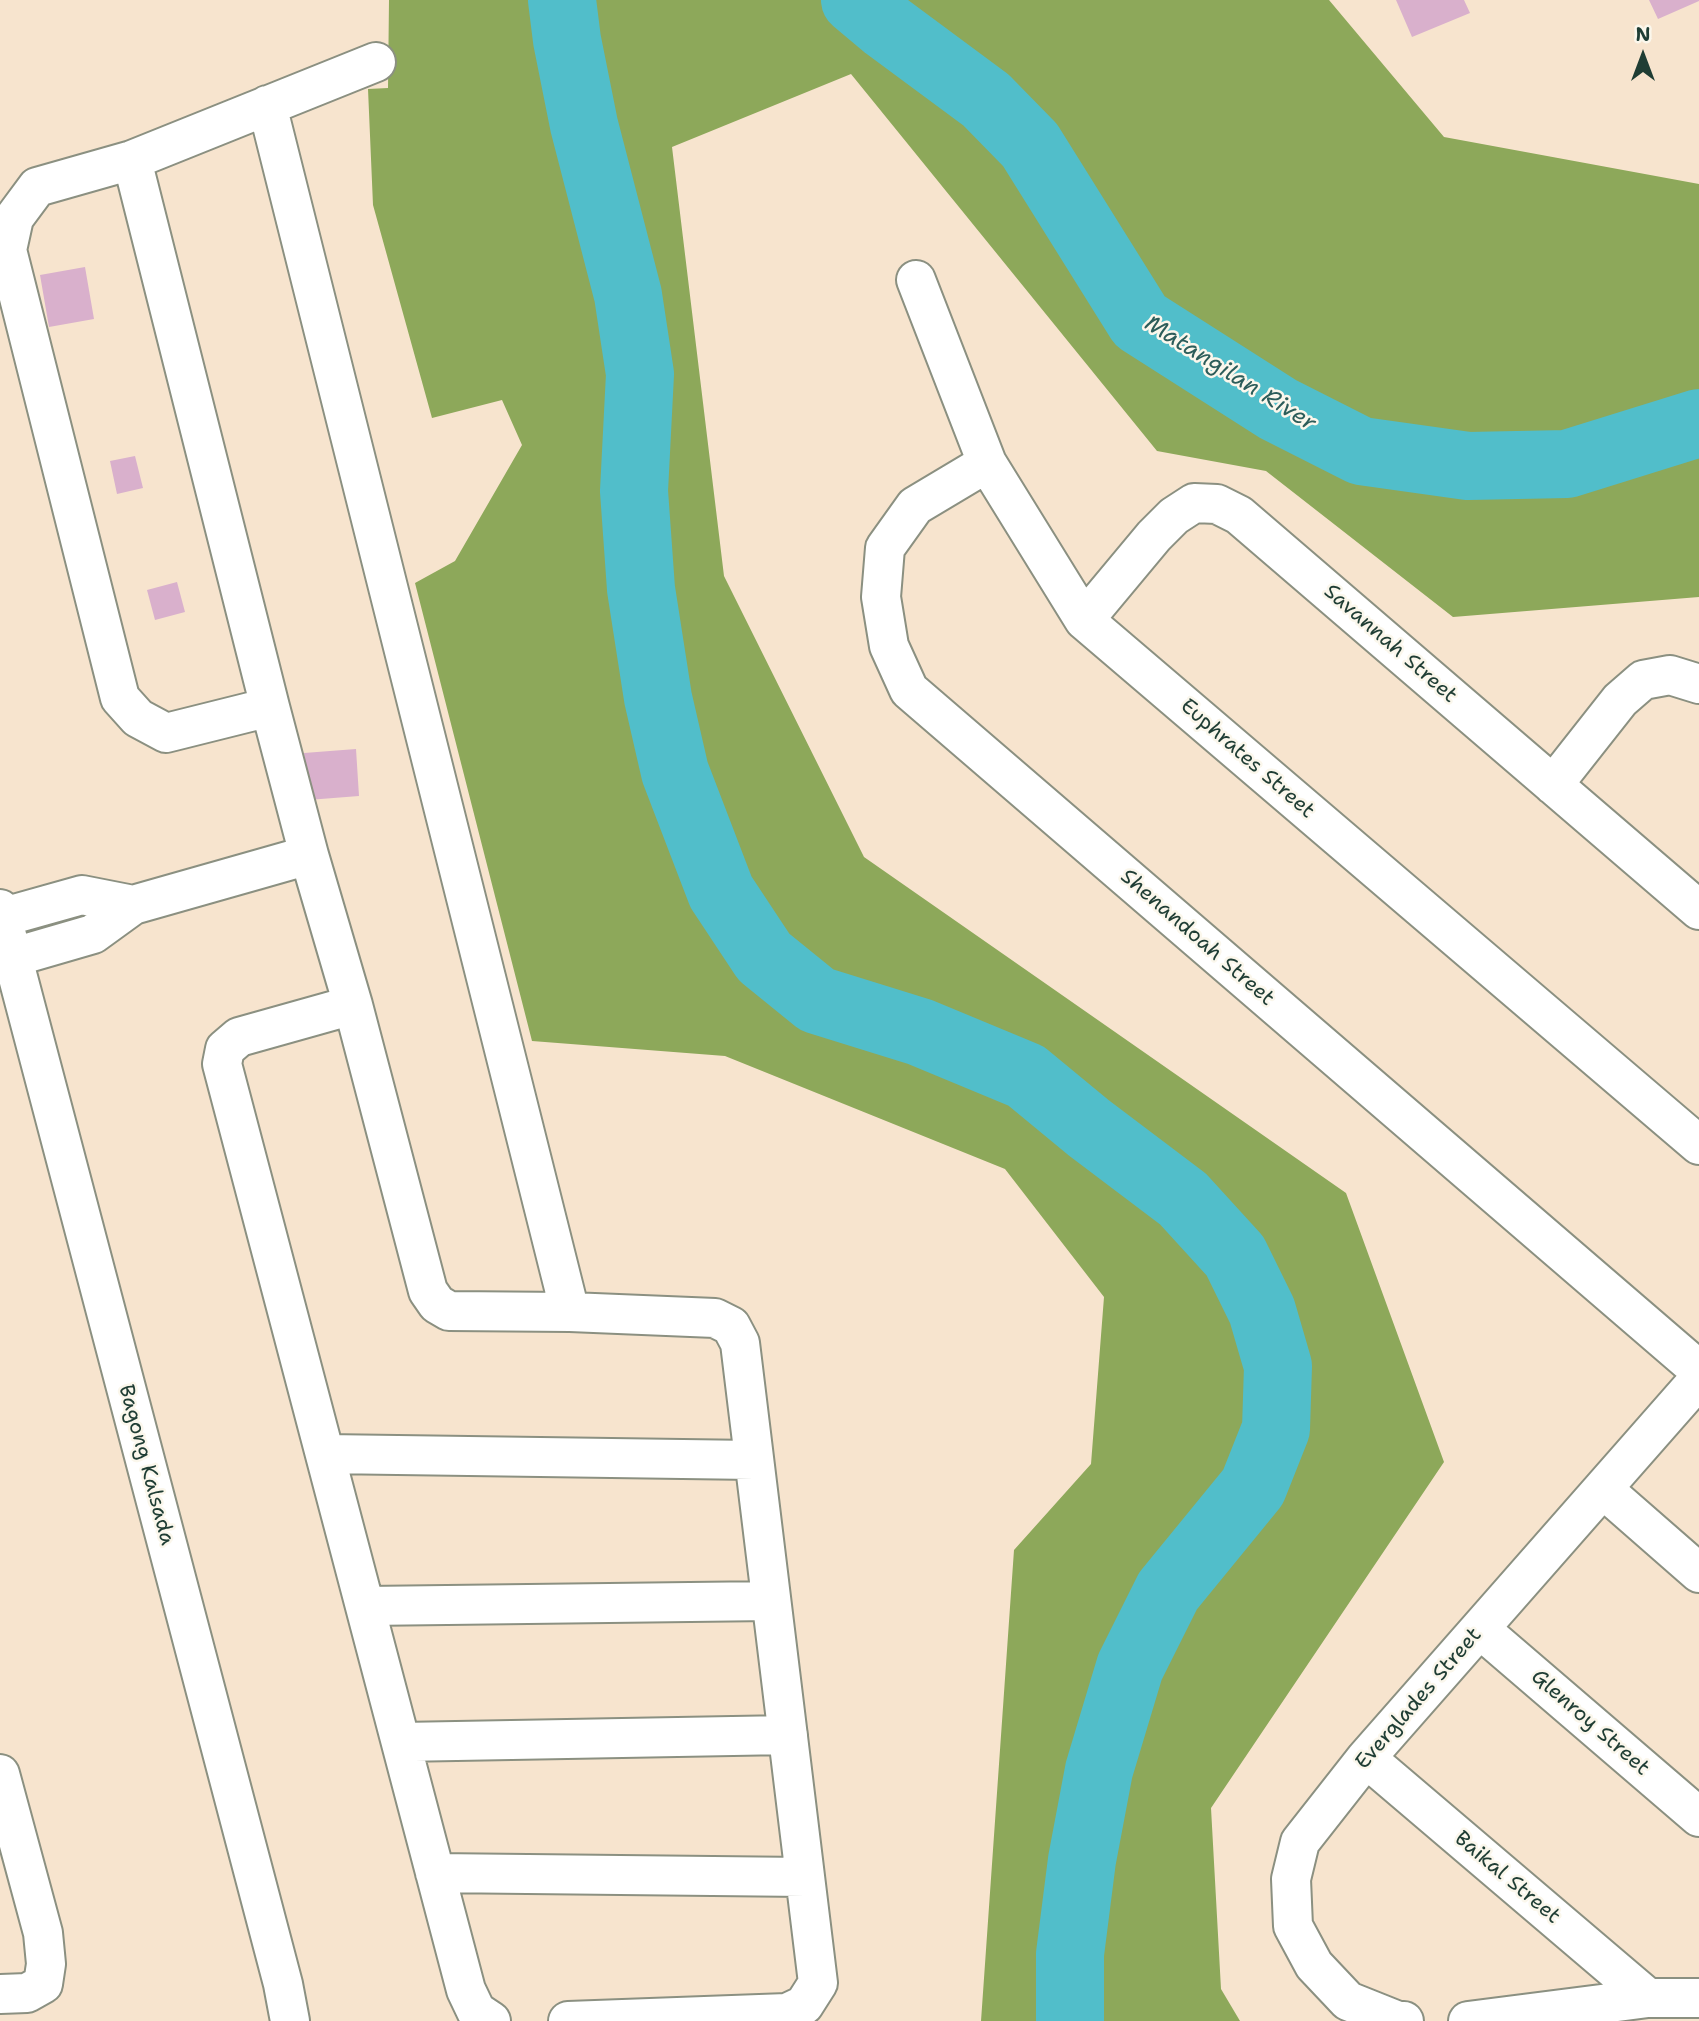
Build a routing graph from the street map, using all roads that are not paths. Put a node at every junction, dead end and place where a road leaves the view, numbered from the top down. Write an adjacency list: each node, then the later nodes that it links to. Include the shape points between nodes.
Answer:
1 (376, 62): 2 (street)
2 (267, 105): 3 (street); 17 (street)
3 (132, 160): 8 (street); 8 (street, via 37,187 14,218 8,250 120,698 138,718 166,733)
4 (916, 280): 5 (street, Euphrates Street)
5 (987, 463): 6 (street, Euphrates Street); 18 (street, Shenandoah Street, via 915,506 885,548 881,597 889,646 909,690)
6 (1084, 620): 9 (street, Savannah Street, via 1174,516 1194,503 1217,504 1239,515); 16 (street, Euphrates Street)
7 (1699, 684): 9 (street, via 1670,675 1643,680 1620,700)
8 (270, 707): 10 (street)
9 (1553, 785): 12 (street, Savannah Street)
10 (309, 855): 11 (street); 15 (street)
11 (133, 905): 13 (street, via 82,894); 14 (street, via 93,934)
12 (1699, 911)
13 (1, 915): 14 (street, Bagong Kalsada)
14 (6, 959): 37 (street, Bagong Kalsada)
15 (353, 1005): 17 (street, via 428,1291 437,1304 449,1311); 20 (street, via 239,1037 225,1049 222,1064)
16 (1699, 1145)
17 (570, 1311): 21 (street, via 715,1318 731,1326 740,1343)
18 (1699, 1370)
19 (1699, 1379): 22 (street, Everglades Street)
20 (326, 1454): 21 (street); 25 (street)
21 (754, 1460): 24 (street)
22 (1603, 1489): 23 (street); 26 (street, Everglades Street)
23 (1699, 1573)
24 (771, 1601): 25 (street); 27 (street)
25 (366, 1606): 28 (street)
26 (1480, 1629): 29 (street, Everglades Street); 31 (street, Glenroy Street)
27 (788, 1735): 28 (street); 33 (street)
28 (401, 1742): 32 (street)
29 (1366, 1759): 35 (street, Baikal Street); 40 (street, Everglades Street, via 1300,1842 1291,1879 1293,1926 1314,1965 1348,2001)
30 (0, 1774): 34 (street, via 43,1933 46,1964 43,1984 27,1993)
31 (1699, 1817)
32 (435, 1873): 33 (street); 38 (street, via 466,1990 475,2011)
33 (805, 1877): 39 (street, via 818,1983 804,2005 787,2012)
34 (0, 1994)
35 (1648, 1998): 36 (street); 41 (street)
36 (1699, 1998)
37 (290, 2021)
38 (491, 2021)
39 (568, 2021)
40 (1404, 2021)
41 (1468, 2021)

